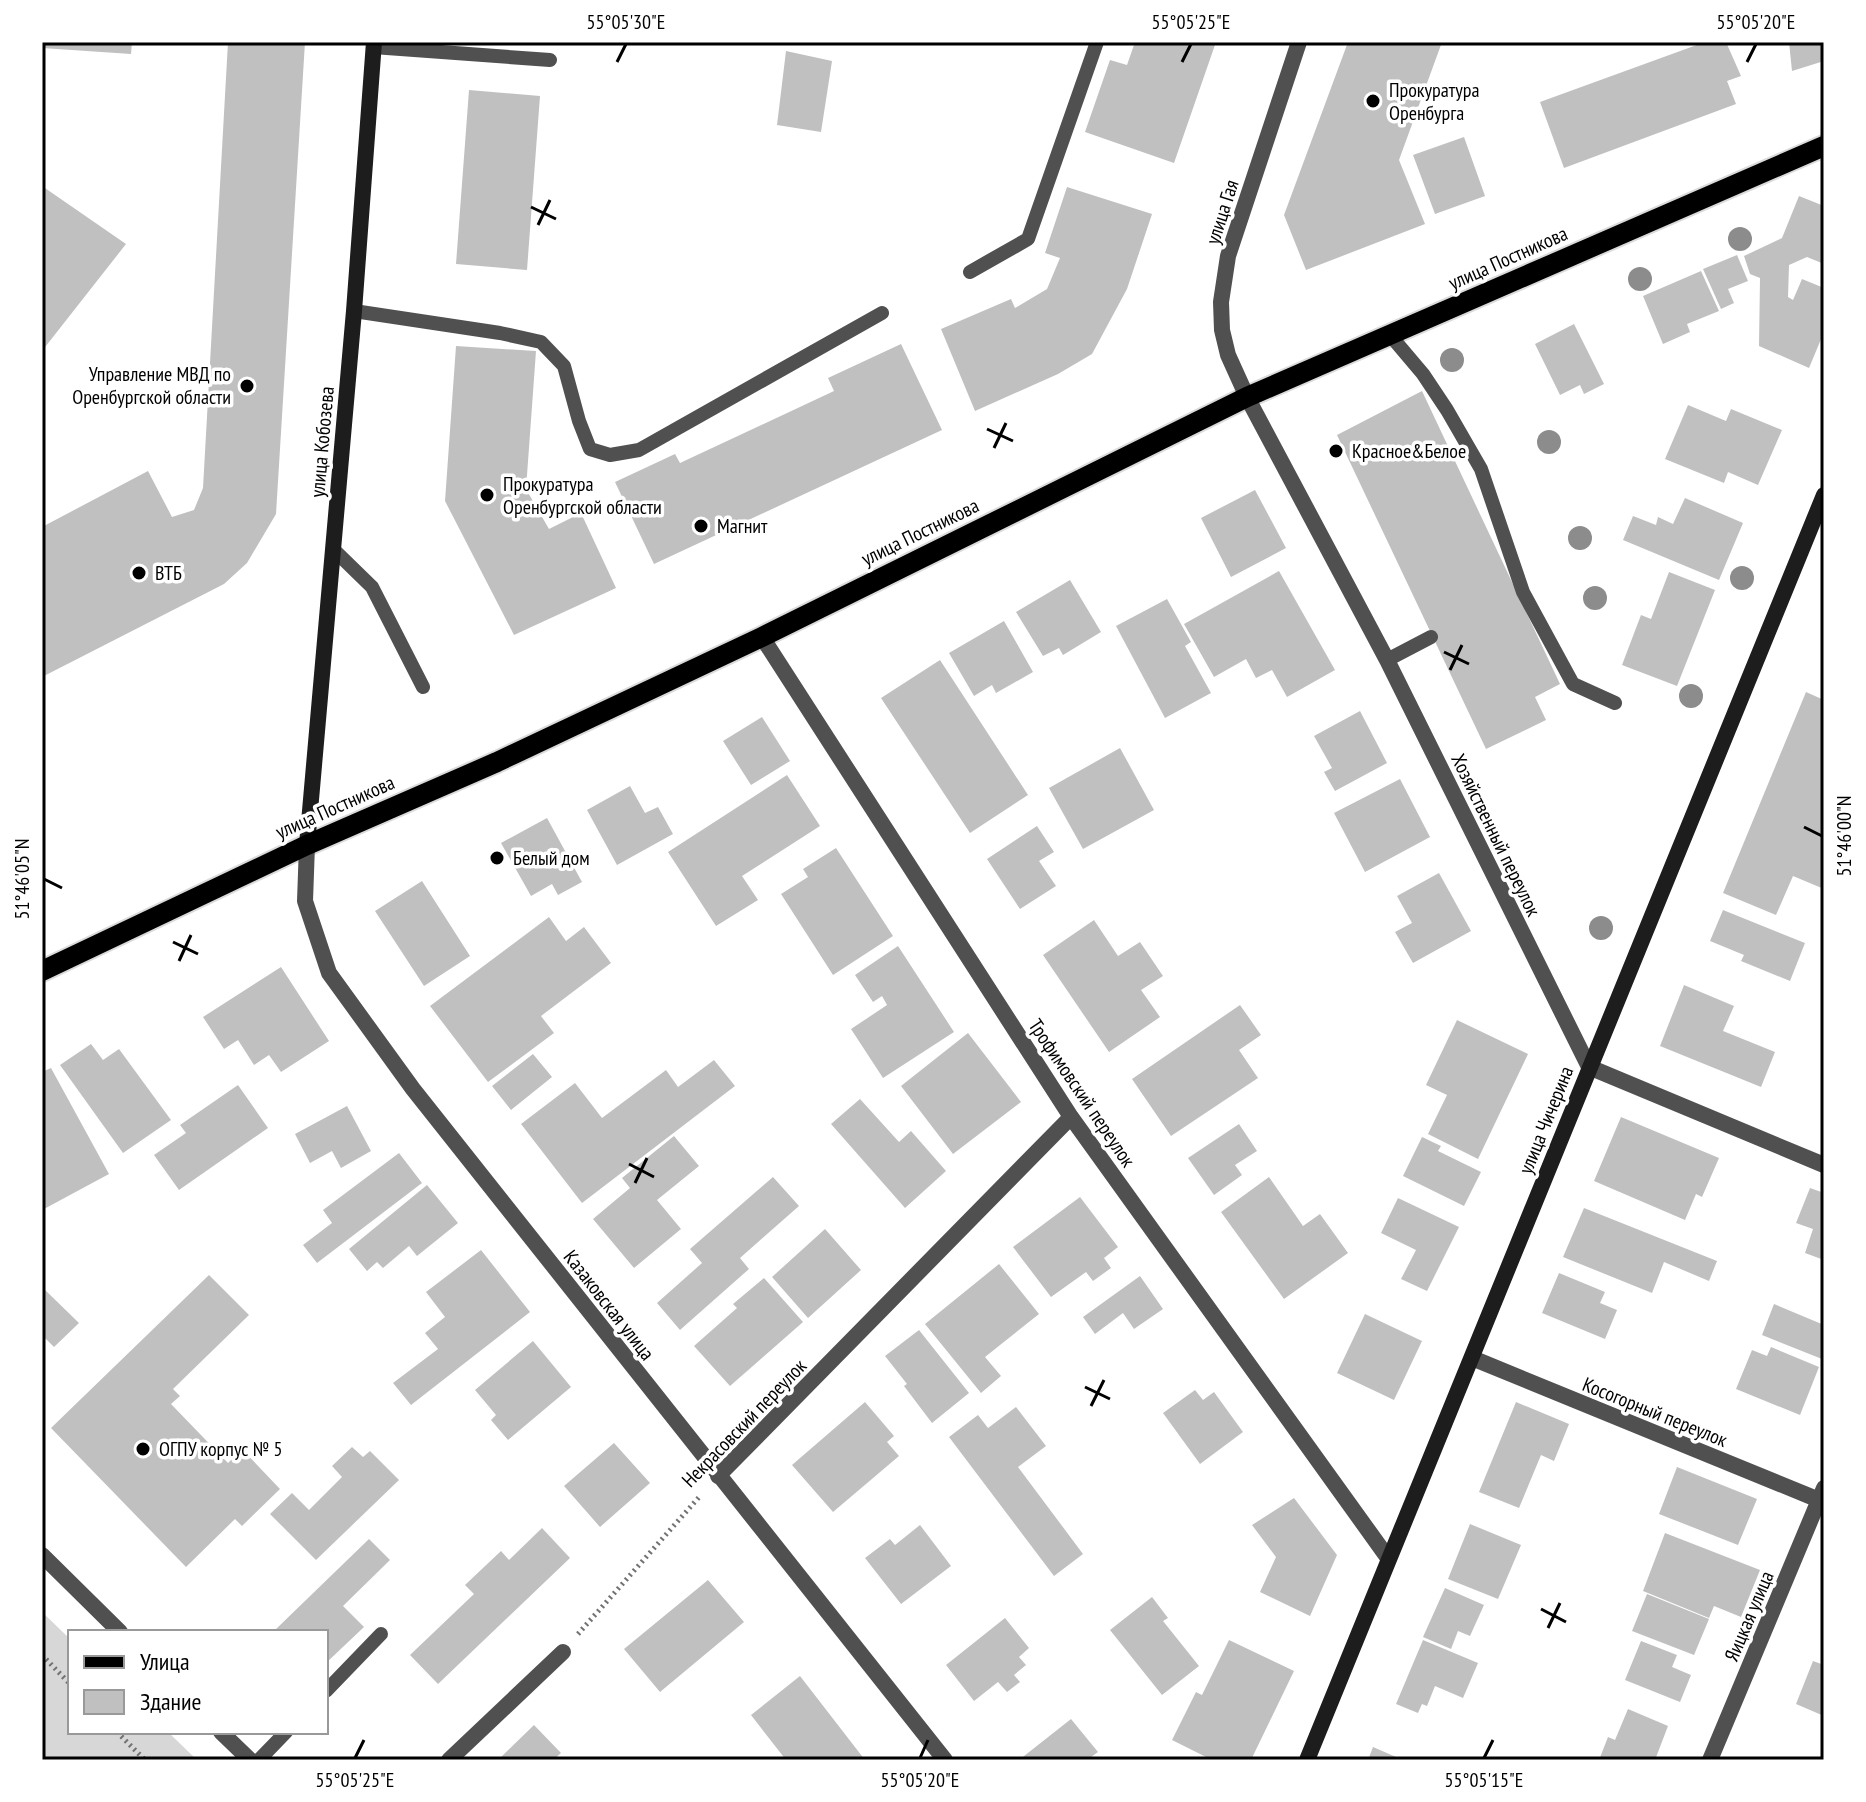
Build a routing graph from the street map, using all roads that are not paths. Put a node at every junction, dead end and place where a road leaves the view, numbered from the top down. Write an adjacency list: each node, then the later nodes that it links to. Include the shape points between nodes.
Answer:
1 (1097, 42): 6 (lane, via 1028,239)
2 (1299, 42): 10 (street, улица Гая, via 1228,256 1221,302 1228,355)
3 (374, 44): 4 (lane); 7 (main road, улица Кобозева)
4 (550, 60)
5 (1824, 146): 9 (main road, улица Постникова)
6 (970, 272)
7 (354, 311): 8 (lane, via 541,342 564,366 590,449 610,455 639,450); 12 (main road, улица Кобозева)
8 (882, 313)
9 (1390, 335): 10 (main road, улица Постникова); 17 (lane, via 1423,374 1481,469 1520,594 1573,684)
10 (1247, 397): 13 (main road, улица Постникова); 15 (street, Хозяйственный переулок)
11 (1824, 495): 20 (main road, улица Чичерина)
12 (333, 549): 16 (lane, via 372,587); 18 (main road, улица Кобозева)
13 (762, 637): 18 (main road, улица Постникова); 21 (street, Трофимовский переулок)
14 (1431, 637): 15 (lane)
15 (1387, 660): 20 (street, Хозяйственный переулок)
16 (423, 687)
17 (1615, 703)
18 (307, 845): 19 (main road, улица Постникова); 24 (street, Казаковская улица, via 305,901 329,973 413,1089)
19 (42, 971)
20 (1589, 1067): 22 (street); 23 (main road, улица Чичерина)
21 (1071, 1117): 24 (street, Некрасовский переулок); 27 (street, Трофимовский переулок)
22 (1824, 1165)
23 (1472, 1358): 25 (street, Косогорный переулок); 27 (main road, улица Чичерина)
24 (718, 1476): 37 (street, Казаковская улица)
25 (1822, 1497): 39 (street, Яицкая улица)
26 (42, 1555): 28 (street)
27 (1388, 1558): 38 (main road, улица Чичерина)
28 (118, 1630)
29 (381, 1634): 31 (lane)
30 (563, 1652): 36 (street)
31 (328, 1689)
32 (223, 1734): 34 (street)
33 (284, 1734): 35 (lane)
34 (250, 1760)
35 (259, 1760)
36 (449, 1760)
37 (945, 1760)
38 (1307, 1760)
39 (1710, 1760)

